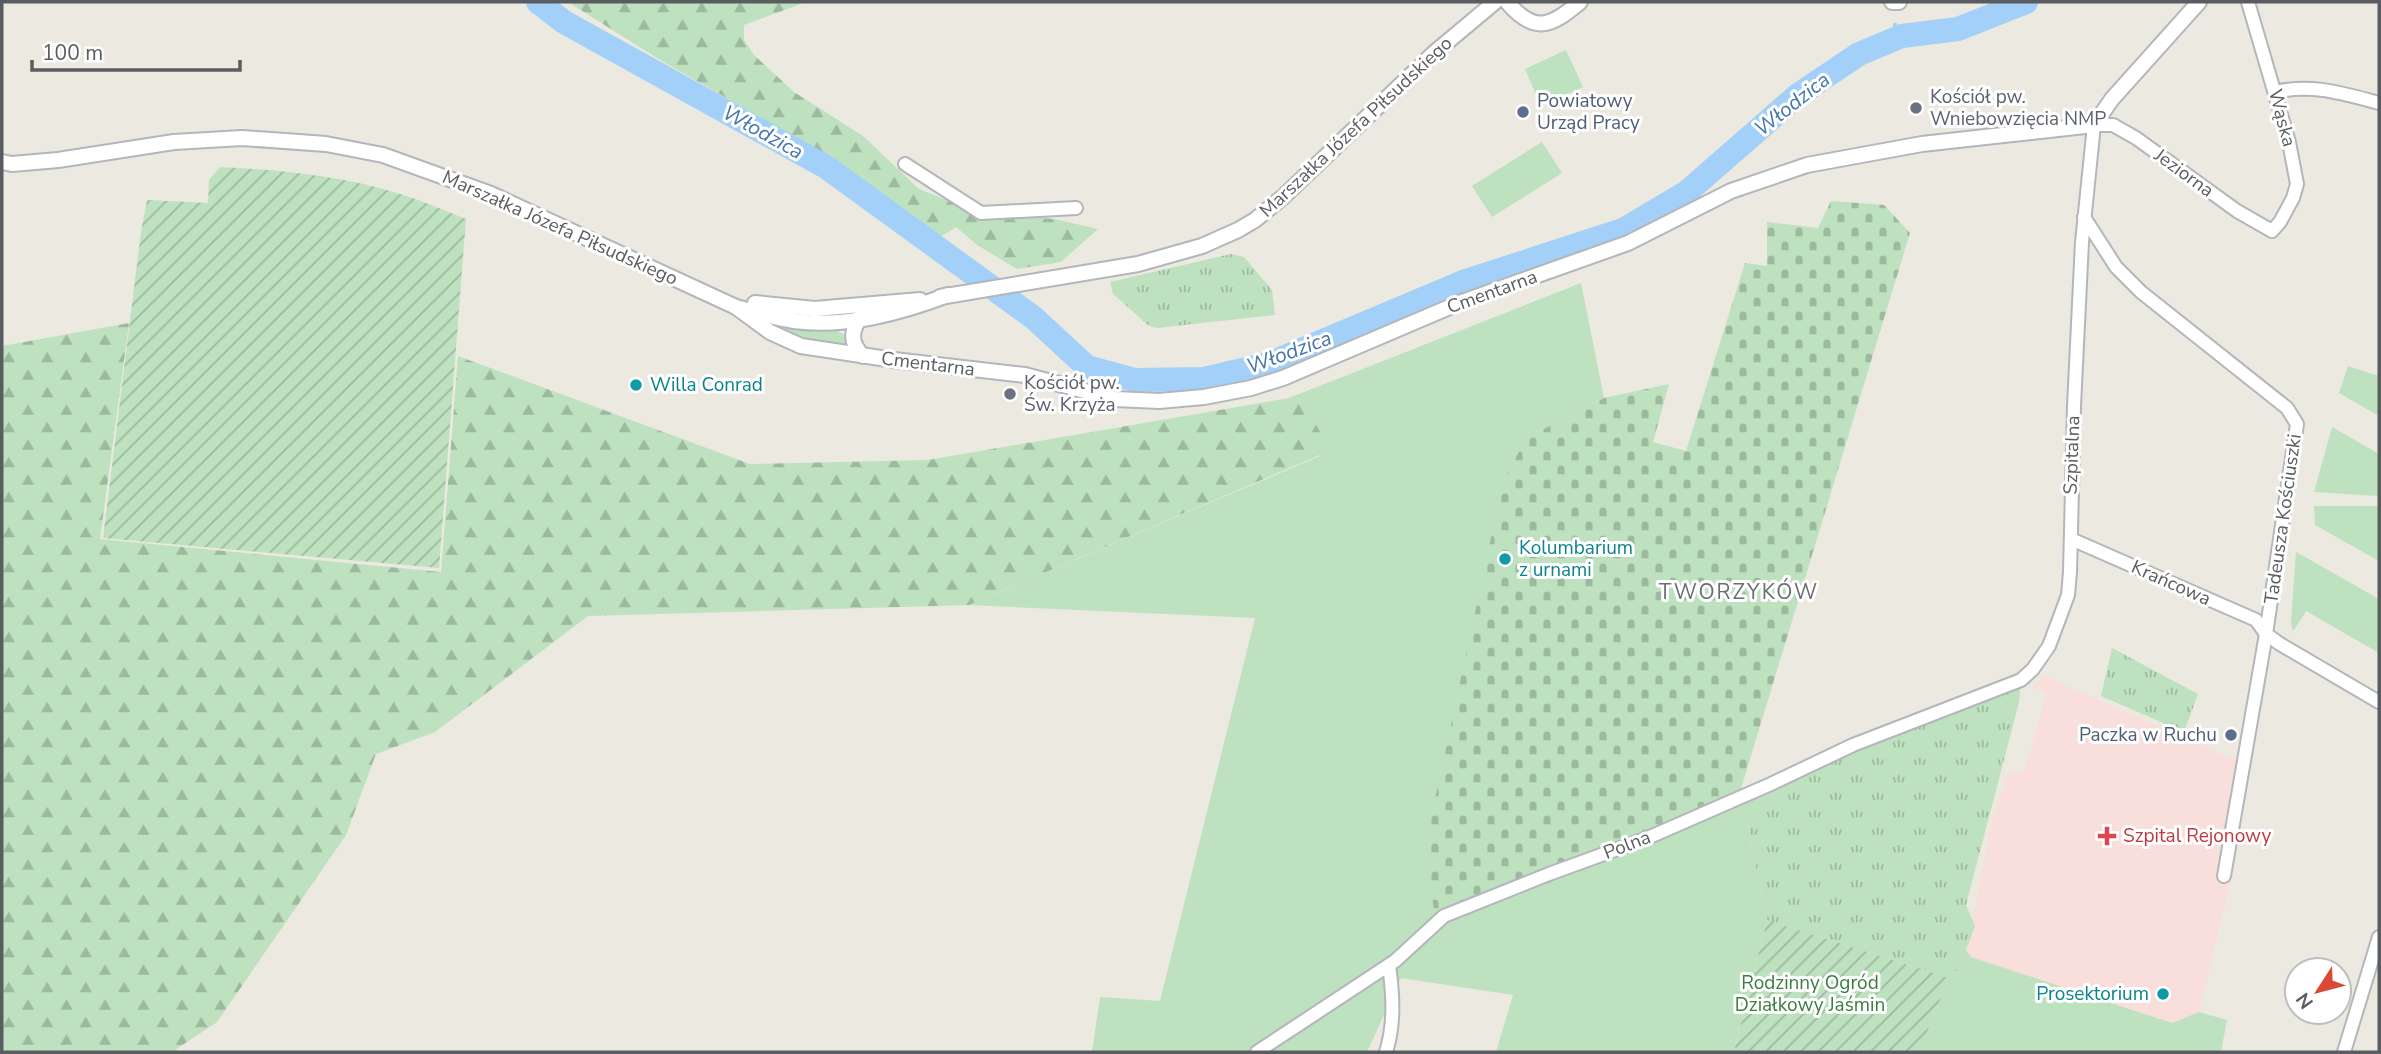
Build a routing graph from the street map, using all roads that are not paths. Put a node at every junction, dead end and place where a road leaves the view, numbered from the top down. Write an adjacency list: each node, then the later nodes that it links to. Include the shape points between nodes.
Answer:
1 (1495, 2): 17 (street, Marszałka Józefa Piłsudskiego, via 1434,53 1283,197 1221,239 1138,264)
2 (1507, 2): 3 (street, via 1522,17 1541,23 1559,19)
3 (1580, 2)
4 (1892, 2): 5 (street)
5 (1899, 2)
6 (2199, 2): 10 (street)
7 (2248, 2): 8 (street, Wąska)
8 (2276, 92): 9 (street, via 2327,89); 15 (street, Wąska, via 2297,184)
9 (2379, 103)
10 (2094, 125): 14 (street); 15 (street, Jeziorna, via 2113,125 2136,138); 21 (street, Cmentarna, via 1922,144 1807,166 1731,191 1628,243 1459,303 1283,378 1239,390 1159,401 1115,399 1025,375)
11 (2, 162): 16 (street, Marszałka Józefa Piłsudskiego, via 58,160 186,141 242,138 326,144 383,155 450,178)
12 (905, 164): 13 (street, via 981,213)
13 (1076, 208)
14 (2084, 217): 22 (street, Szpitalna); 23 (street, Tadeusza Kościuszki, via 2116,267 2141,292 2287,408 2297,424)
15 (2272, 231)
16 (703, 291): 18 (street, Marszałka Józefa Piłsudskiego, via 776,307); 19 (street, Marszałka Józefa Piłsudskiego)
17 (948, 295): 18 (street, Marszałka Józefa Piłsudskiego); 20 (street, Marszałka Józefa Piłsudskiego, via 907,311)
18 (915, 300): 20 (street, via 869,310)
19 (736, 307): 20 (street, Marszałka Józefa Piłsudskiego, via 794,321); 21 (street, Cmentarna, via 783,340)
20 (859, 319): 21 (street, via 852,340)
21 (863, 356)
22 (2071, 539): 23 (street, Krańcowa, via 2256,620); 24 (street, Szpitalna, via 2068,595 2049,646)
23 (2266, 634): 25 (street, Krańcowa); 26 (street, Tadeusza Kościuszki)
24 (2021, 680): 28 (street, Polna, via 1853,745 1645,839 1444,916)
25 (2379, 702)
26 (2224, 876)
27 (2379, 937): 31 (street)
28 (1389, 965): 29 (street, Polna); 30 (street, via 1394,1001)
29 (1257, 1052)
30 (1385, 1052)
31 (2344, 1052)

